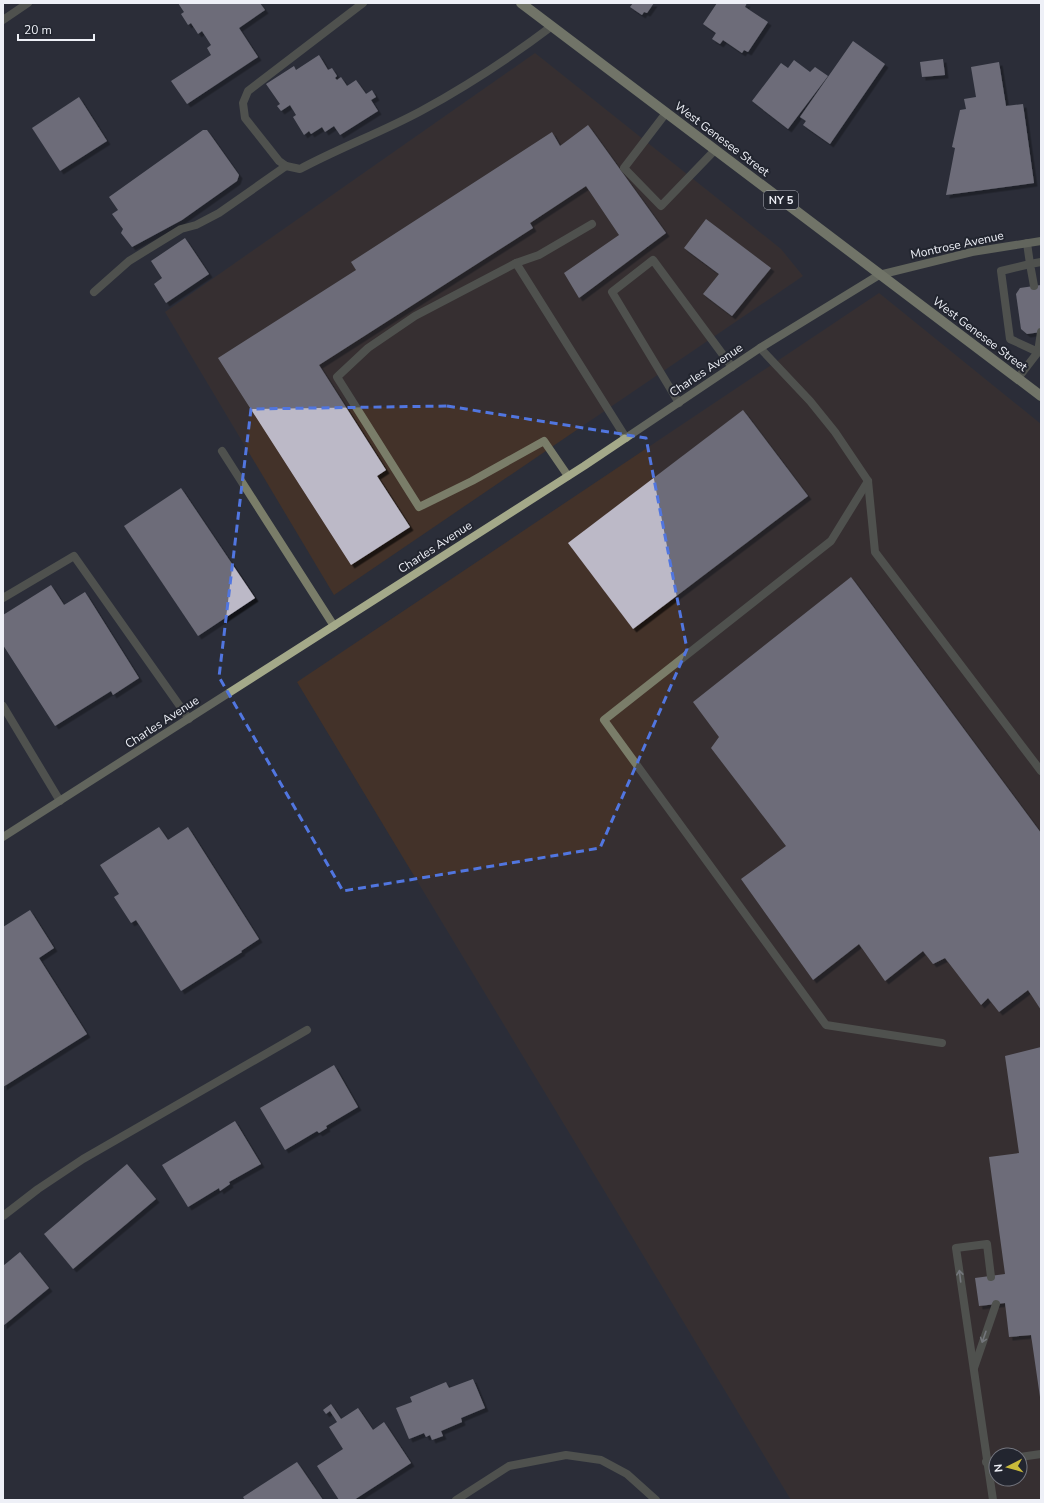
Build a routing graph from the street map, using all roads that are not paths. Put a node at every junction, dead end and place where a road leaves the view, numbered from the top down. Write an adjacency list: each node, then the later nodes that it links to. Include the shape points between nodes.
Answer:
1 (28, 3): 4 (street)
2 (363, 3): 8 (street, via 248,91 243,103 245,118 279,161)
3 (521, 3): 5 (main road, West Genesee Street / NY 5)
4 (3, 20)
5 (552, 26): 6 (main road, West Genesee Street / NY 5); 8 (street, via 514,55 421,111 300,169)
6 (666, 113): 7 (main road, West Genesee Street / NY 5); 7 (street, via 624,168 661,206)
7 (715, 150): 15 (main road, West Genesee Street / NY 5)
8 (286, 166): 17 (street, via 219,213 196,225 181,229 130,261)
9 (592, 224): 13 (street, via 539,255)
10 (1041, 241): 11 (street, Montrose Avenue)
11 (1027, 243): 14 (street); 15 (street, Montrose Avenue, via 972,252)
12 (1041, 262): 14 (street)
13 (516, 263): 25 (street); 27 (street, via 415,316 368,348 337,378 420,507 544,441)
14 (1030, 264): 16 (street); 20 (street, via 1000,271 1010,339)
15 (879, 275): 19 (street, Charles Avenue); 22 (main road, West Genesee Street / NY 5)
16 (1034, 286)
17 (94, 292)
18 (1041, 332): 20 (street)
19 (760, 348): 21 (street, Charles Avenue); 28 (street, via 815,407)
20 (1039, 352): 22 (street)
21 (732, 367): 24 (street, Charles Avenue); 24 (street, via 653,260 612,292)
22 (1018, 378): 23 (main road, West Genesee Street / NY 5)
23 (1041, 396)
24 (678, 403): 25 (street, Charles Avenue)
25 (626, 438): 27 (street, Charles Avenue)
26 (222, 450): 30 (street)
27 (568, 476): 30 (street, Charles Avenue)
28 (868, 481): 33 (street, via 875,552); 37 (street, via 831,542 604,720 826,1025)
29 (3, 598): 32 (street, via 74,556)
30 (334, 626): 32 (street, Charles Avenue)
31 (3, 706): 34 (street)
32 (189, 719): 34 (street, Charles Avenue)
33 (1041, 771)
34 (60, 801): 35 (street, Charles Avenue)
35 (3, 837)
36 (307, 1030): 38 (street, via 83,1159)
37 (942, 1043)
38 (3, 1216)
39 (991, 1276): 41 (street, one-way to 39, via 956,1248 987,1244)
40 (996, 1304): 41 (street, one-way to 41)
41 (973, 1370): 44 (street)
42 (1041, 1454): 43 (street)
43 (1028, 1456)
44 (986, 1462): 47 (street)
45 (456, 1500): 46 (street, via 509,1466 566,1456 601,1460 627,1474)
46 (656, 1500)
47 (993, 1500)

